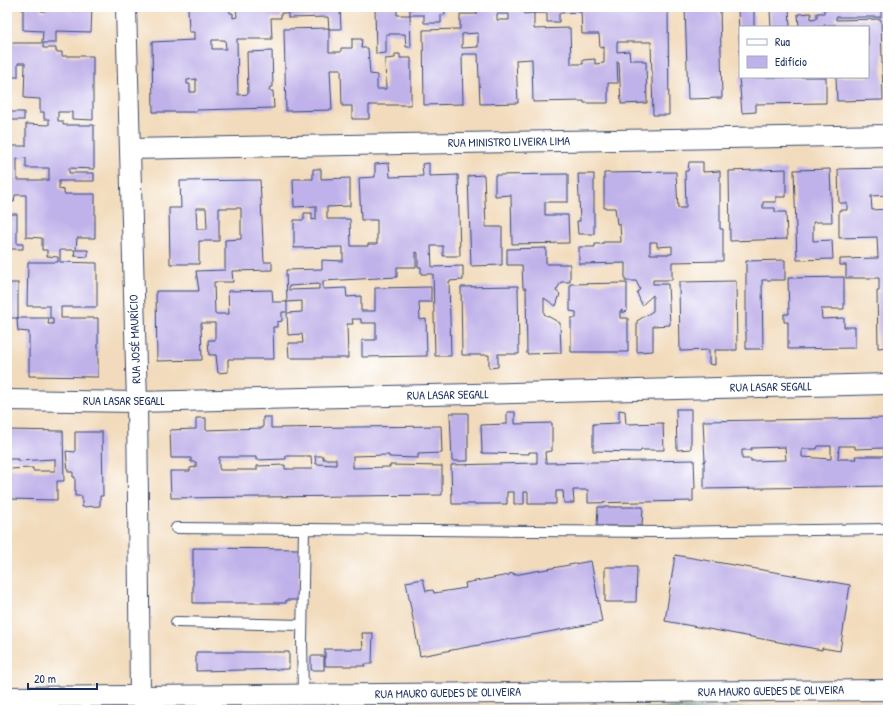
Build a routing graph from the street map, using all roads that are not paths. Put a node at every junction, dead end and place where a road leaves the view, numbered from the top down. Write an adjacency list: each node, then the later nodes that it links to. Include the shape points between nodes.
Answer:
1 (126, 7): 3 (street, RUA JOSÉ MAURÍCIO)
2 (888, 135): 3 (street, RUA MINISTRO LIVEIRA LIMA)
3 (130, 149): 6 (street, RUA JOSÉ MAURÍCIO)
4 (888, 384): 6 (street, RUA LASAR SEGALL)
5 (7, 400): 6 (street, RUA LASAR SEGALL)
6 (137, 402): 14 (street, RUA JOSÉ MAURÍCIO)
7 (176, 528): 8 (lane)
8 (304, 529): 9 (lane, via 660,532); 11 (lane)
9 (888, 529)
10 (176, 622): 11 (lane)
11 (302, 625): 13 (lane)
12 (888, 690): 13 (street, RUA MAURO GUEDES DE OLIVEIRA)
13 (303, 695): 14 (street, RUA MAURO GUEDES DE OLIVEIRA)
14 (140, 696): 15 (street, RUA MAURO GUEDES DE OLIVEIRA)
15 (7, 697)

